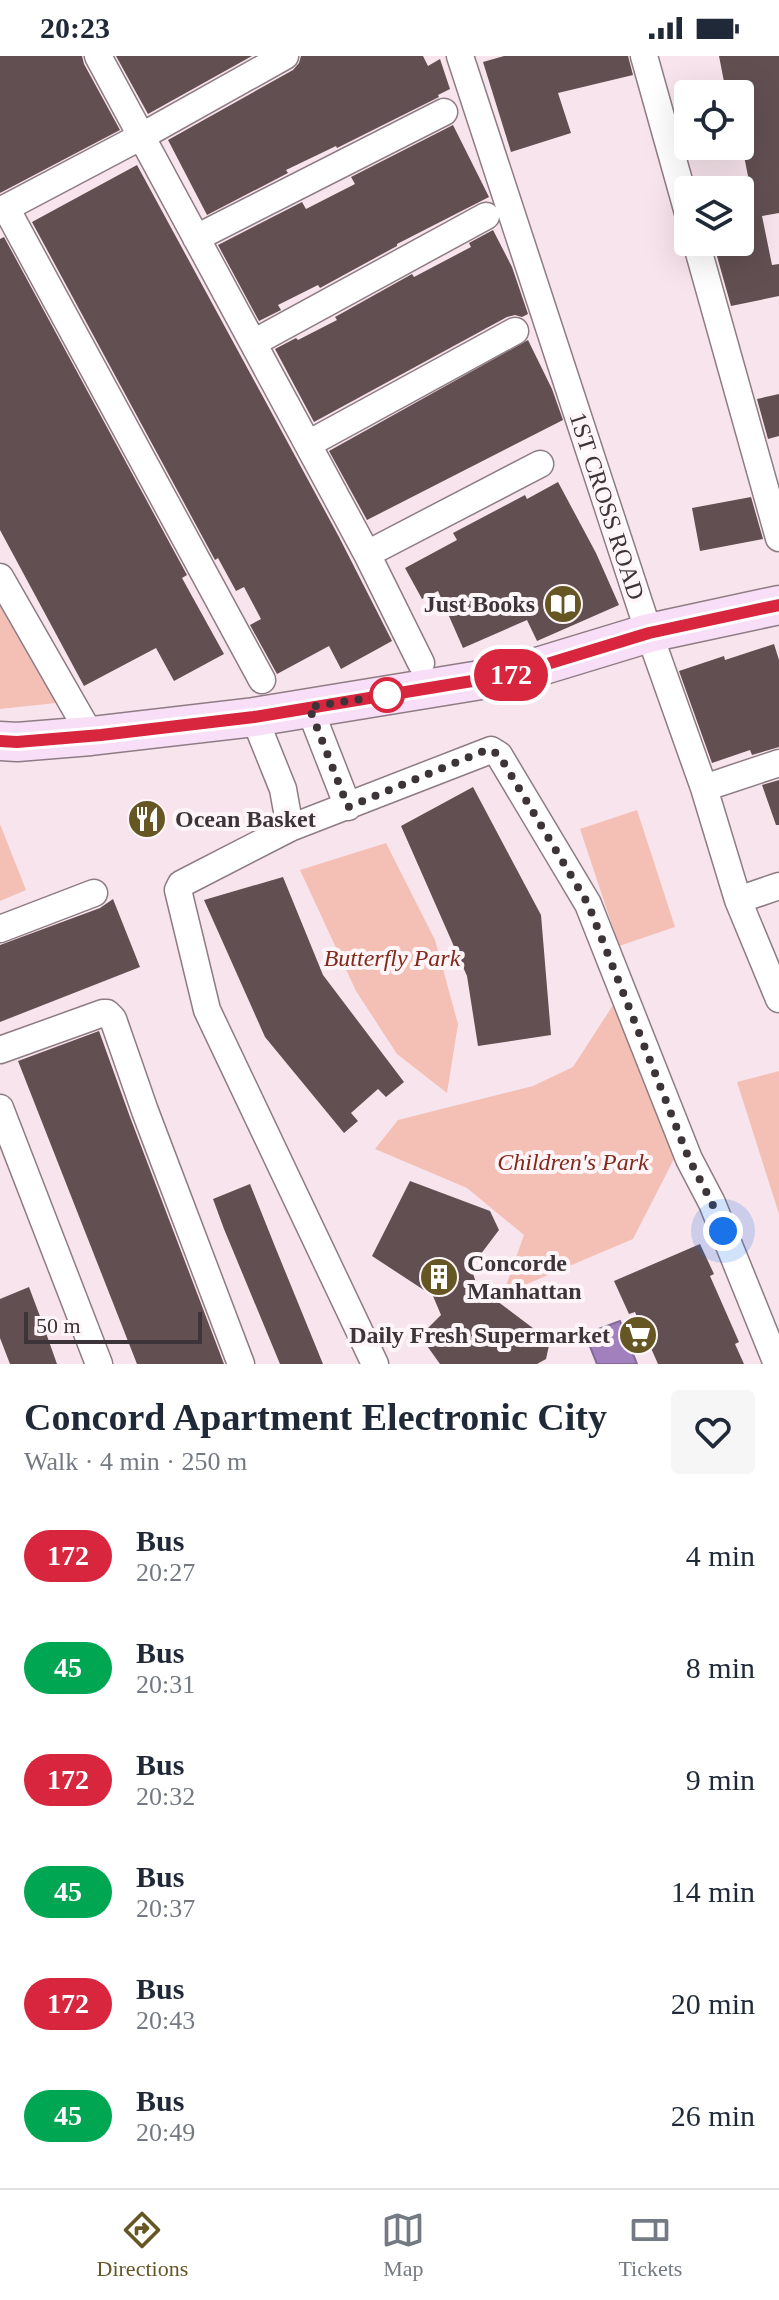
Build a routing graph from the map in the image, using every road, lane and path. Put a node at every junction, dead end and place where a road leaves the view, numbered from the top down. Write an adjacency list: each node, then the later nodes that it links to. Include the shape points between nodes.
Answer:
1 (98, 56): 6 (street)
2 (285, 56): 6 (street)
3 (460, 56): 20 (street, 1ST CROSS ROAD)
4 (644, 56): 7 (street)
5 (444, 112): 10 (street)
6 (142, 136): 8 (street); 10 (street)
7 (678, 176)
8 (3, 210): 22 (street)
9 (486, 216): 13 (street)
10 (196, 238): 13 (street)
11 (700, 256): 16 (street)
12 (515, 331): 14 (street)
13 (253, 343): 14 (street)
14 (308, 444): 17 (street)
15 (540, 464): 17 (street)
16 (779, 538)
17 (367, 554): 21 (street)
18 (0, 577): 25 (street)
19 (779, 605): 20 (main road)
20 (649, 633): 23 (main road, via 511,675); 28 (street, 1ST CROSS ROAD)
21 (421, 663)
22 (262, 680)
23 (309, 707): 24 (main road); 29 (street)
24 (254, 717): 25 (main road); 30 (street, via 283,789)
25 (91, 736): 26 (main road)
26 (0, 741)
27 (779, 763): 28 (street)
28 (704, 788): 33 (street, 1ST CROSS ROAD)
29 (348, 807): 30 (street); 41 (street, via 486,750 499,755 588,904)
30 (290, 828): 40 (street, via 178,890 207,1010)
31 (779, 886): 33 (street)
32 (94, 893): 34 (street)
33 (738, 900): 35 (street, 1ST CROSS ROAD)
34 (0, 929)
35 (779, 999)
36 (0, 1050): 39 (street, via 103,1013 113,1019)
37 (0, 1108): 38 (street)
38 (99, 1364)
39 (241, 1364)
40 (375, 1364)
41 (777, 1364)

